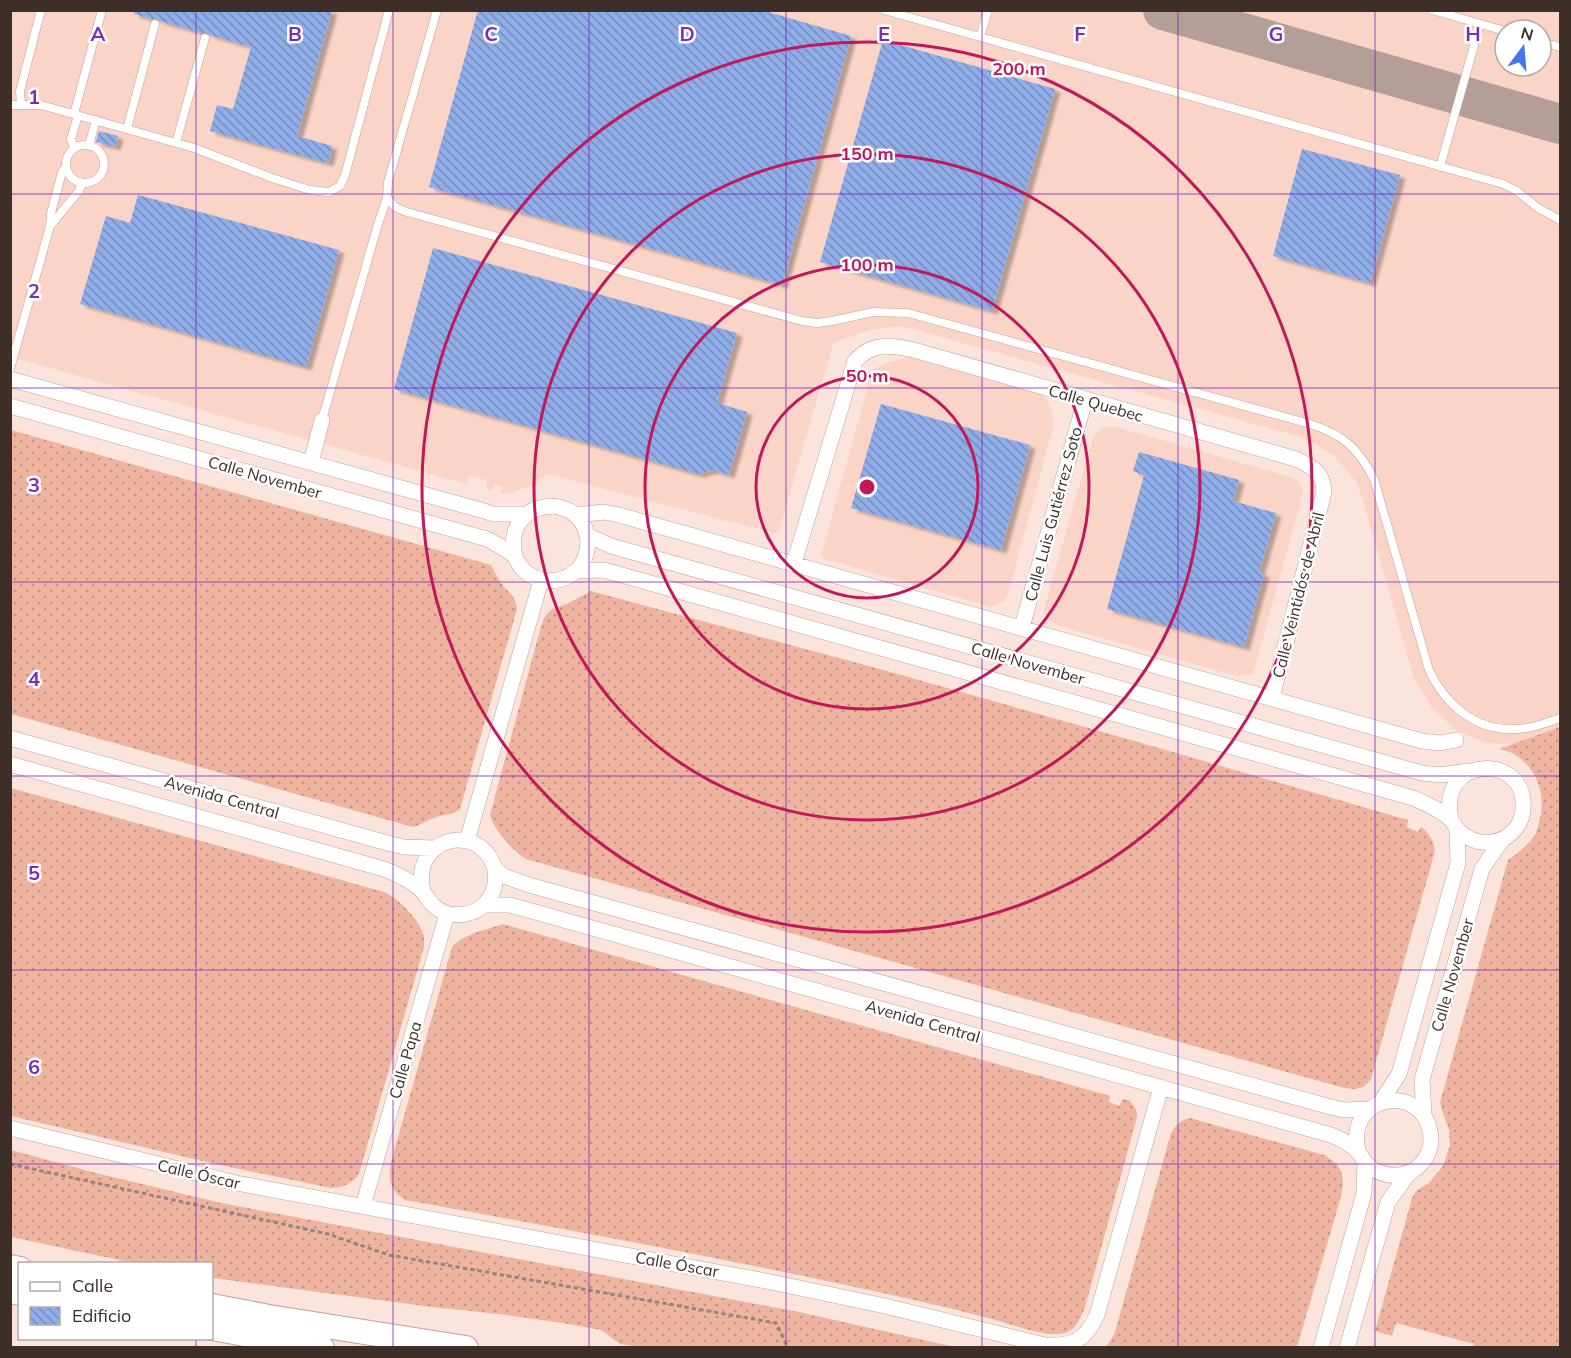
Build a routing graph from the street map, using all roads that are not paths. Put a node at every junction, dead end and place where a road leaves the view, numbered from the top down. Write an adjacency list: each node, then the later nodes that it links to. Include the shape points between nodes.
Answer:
1 (41, 10): 14 (lane, via 20,91)
2 (102, 10): 15 (lane)
3 (389, 10): 18 (lane, via 340,186 330,192 310,190)
4 (437, 10): 24 (lane, via 388,182)
5 (884, 10): 12 (lane)
6 (988, 10): 12 (lane)
7 (1432, 10): 9 (lane)
8 (155, 24): 17 (lane)
9 (1480, 24): 10 (lane); 22 (lane)
10 (1493, 28)
11 (205, 38): 18 (lane)
12 (980, 38): 22 (lane)
13 (10, 105): 14 (lane)
14 (21, 105): 15 (lane, via 41,105)
15 (76, 114): 16 (lane); 20 (lane, via 71,139)
16 (96, 120): 17 (lane); 19 (lane)
17 (127, 129): 18 (lane)
18 (176, 143)
19 (89, 145): 20 (lane); 23 (lane, via 101,153 104,168 96,180)
20 (74, 148): 21 (lane)
21 (66, 167): 23 (lane, via 69,175); 26 (lane)
22 (1440, 167): 25 (lane, via 1517,191)
23 (82, 183): 26 (lane)
24 (387, 198): 31 (lane); 43 (lane, via 407,212 802,321 817,323 873,312 908,313 1335,433 1359,453 1374,479 1429,670 1445,697 1468,717 1504,729)
25 (1560, 219)
26 (50, 226): 27 (lane)
27 (10, 369)
28 (10, 379): 32 (street, Calle November)
29 (1085, 400): 33 (street, Calle Quebec, via 1296,459 1318,474); 38 (street, Calle Quebec, via 896,346 871,348 855,361); 41 (street, Calle Luis Gutiérrez Soto)
30 (10, 406): 37 (street, Calle November, via 477,536)
31 (322, 420): 32 (street, Calle November)
32 (311, 463): 34 (street, Calle November, via 493,514)
33 (1324, 492): 42 (street, Calle Veintidós de Abril)
34 (526, 514): 35 (street, via 556,506); 37 (street, via 515,529)
35 (575, 516): 36 (street); 38 (street, Calle November, via 604,512 620,515)
36 (587, 535): 39 (street, via 586,555); 47 (street, Calle November, via 611,546 1422,773 1440,776)
37 (515, 557): 40 (street, via 530,575)
38 (794, 563): 41 (street, Calle November)
39 (576, 571): 40 (street, via 566,578); 48 (street, Calle November, via 604,570 1413,798 1433,807)
40 (541, 580): 50 (street)
41 (1022, 627): 42 (street, Calle November)
42 (1272, 698): 45 (street, Calle November, via 1422,741)
43 (1560, 718)
44 (10, 738): 51 (street, Avenida Central, via 391,844)
45 (1456, 740)
46 (10, 764): 53 (street, Avenida Central, via 384,869)
47 (1472, 770): 48 (street, via 1452,790 1449,809); 49 (street, via 1498,770 1518,786 1524,810 1520,823)
48 (1454, 824): 49 (street, via 1467,838 1478,842); 57 (street, Calle November, via 1458,863 1399,1074)
49 (1502, 840): 58 (street, Calle November, via 1482,869 1422,1080)
50 (467, 841): 51 (street, via 444,842); 52 (street, via 485,851)
51 (434, 848): 53 (street, via 423,863)
52 (495, 869): 54 (street, via 494,889); 57 (street, Avenida Central, via 529,885 1327,1106 1343,1110)
53 (423, 891): 55 (street, via 428,901)
54 (484, 905): 55 (street, via 473,912); 56 (street, Avenida Central, via 510,905)
55 (447, 914): 62 (street, Calle Papa)
56 (1161, 1087): 60 (street, Avenida Central, via 1331,1135); 62 (street, Calle Óscar, via 1097,1315 1084,1337 1059,1346 771,1282)
57 (1375, 1106): 58 (street, via 1392,1100 1404,1102); 60 (street, via 1363,1116 1356,1133)
58 (1424, 1115): 61 (street, via 1429,1125 1430,1147 1426,1158)
59 (10, 1128): 62 (street, Calle Óscar, via 236,1183)
60 (1362, 1157): 61 (street, via 1385,1175); 67 (street, via 1364,1194)
61 (1409, 1173): 68 (street, via 1388,1202)
62 (363, 1206)
63 (213, 1306): 66 (main road)
64 (213, 1328): 65 (main road)
65 (322, 1347)
66 (466, 1347)
67 (1321, 1347)
68 (1347, 1347)

